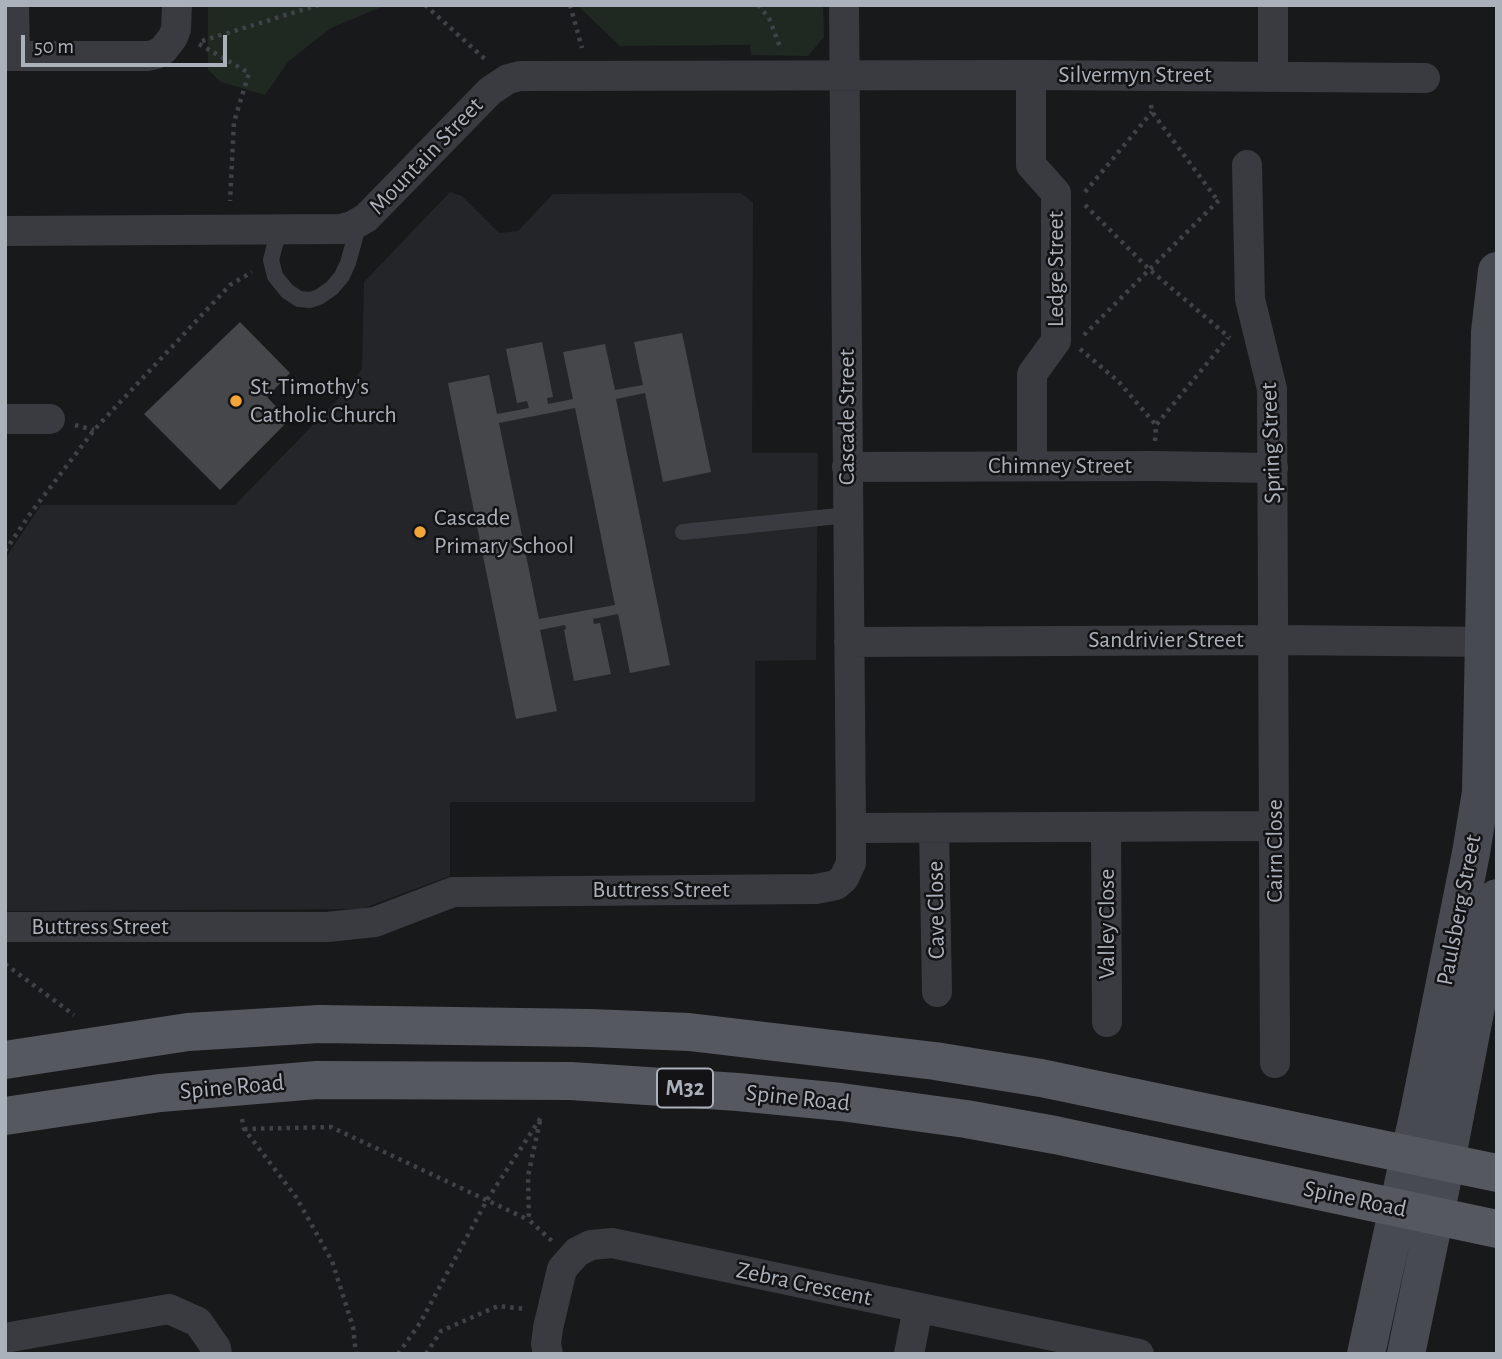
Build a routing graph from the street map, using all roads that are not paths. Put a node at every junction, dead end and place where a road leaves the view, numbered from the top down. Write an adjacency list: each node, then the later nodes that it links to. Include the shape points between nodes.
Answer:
1 (14, 5): 5 (street)
2 (177, 5): 5 (street, via 173,37 156,54)
3 (844, 5): 7 (street, Cascade Street)
4 (1273, 5): 8 (street)
5 (10, 56)
6 (1031, 75): 7 (street, Silvermyn Street); 8 (street, Silvermyn Street); 17 (street, Ledge Street, via 1031,165 1056,193 1056,341 1032,374)
7 (844, 76): 11 (street, Mountain Street, via 533,75 508,79 490,91); 18 (street, Cascade Street)
8 (1273, 76): 9 (street, Silvermyn Street)
9 (1425, 78)
10 (1247, 165): 19 (street, Spring Street, via 1250,299 1272,389)
11 (359, 223): 12 (street, Mountain Street, via 341,229); 12 (lane, via 342,276 319,297 299,299 275,276 271,260)
12 (279, 229): 13 (street, Mountain Street)
13 (5, 231)
14 (1497, 271): 23 (street, Paulsberg Street, via 1490,332)
15 (5, 419): 16 (street)
16 (50, 419)
17 (1032, 466): 18 (street, Chimney Street); 19 (street, Chimney Street)
18 (848, 467): 20 (street, Cascade Street)
19 (1273, 468): 22 (street, Spring Street)
20 (848, 515): 21 (lane); 24 (street, Cascade Street)
21 (683, 532)
22 (1274, 640): 23 (street, Sandrivier Street); 24 (street, Sandrivier Street); 25 (street, Cairn Close)
23 (1490, 641): 36 (street, Paulsberg Street, via 1477,823)
24 (849, 642): 27 (street, Cascade Street)
25 (1274, 826): 26 (street); 34 (street, Cairn Close)
26 (1106, 827): 28 (street); 32 (street, Valley Close)
27 (851, 828): 28 (street); 30 (street, Buttress Street, via 849,871 827,888 453,892 375,922 327,927)
28 (934, 828): 31 (street, Cave Close)
29 (1497, 898): 36 (street, Paulsberg Street)
30 (5, 926)
31 (937, 992)
32 (1107, 1022)
33 (5, 1060): 36 (main road, M32, via 188,1032 319,1024 689,1032 1041,1078)
34 (1275, 1062)
35 (5, 1116): 38 (main road, Spine Road / M32, via 160,1093 317,1080 651,1085 966,1119)
36 (1428, 1158): 37 (main road, M32); 38 (street, Paulsberg Street); 39 (street, Paulsberg Street)
37 (1497, 1173)
38 (1397, 1208): 39 (main road, Spine Road / M32); 48 (street, Paulsberg Street)
39 (1435, 1215): 40 (main road, Spine Road / M32); 49 (street, Paulsberg Street)
40 (1497, 1229)
41 (918, 1308): 43 (street, Zebra Crescent); 45 (street, Zebra Crescent, via 612,1243 592,1245 571,1257 562,1269 546,1344); 46 (street)
42 (5, 1338): 44 (street, via 169,1309 198,1322)
43 (1079, 1348): 47 (street, Zebra Crescent)
44 (217, 1354)
45 (548, 1354)
46 (909, 1354)
47 (1139, 1354)
48 (1366, 1354)
49 (1406, 1354)

